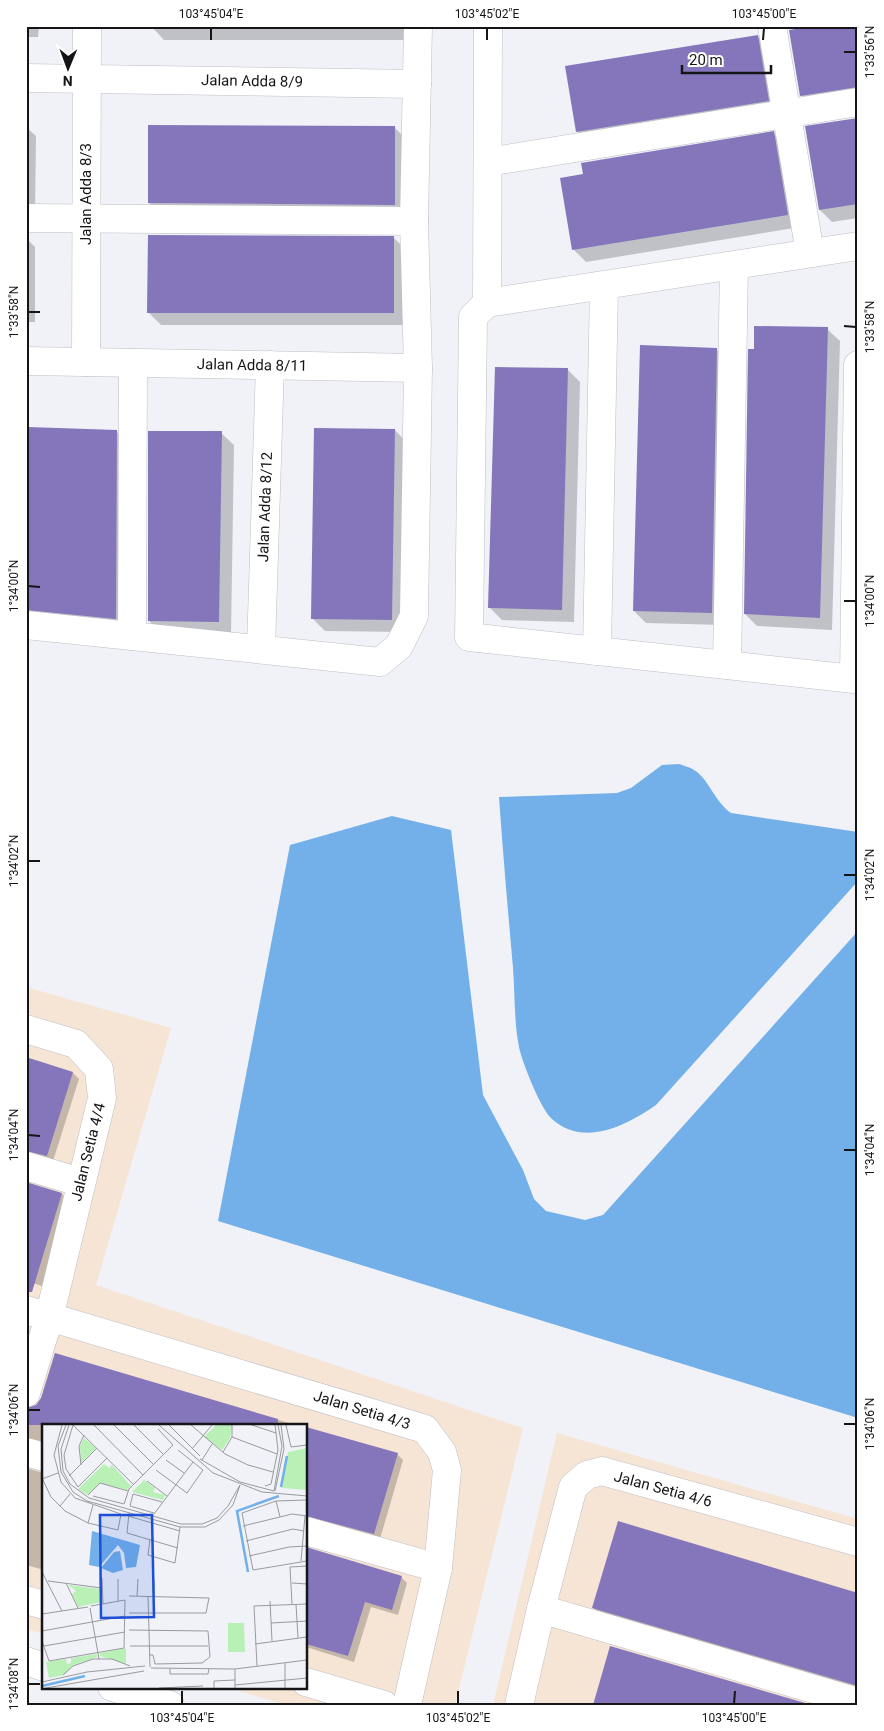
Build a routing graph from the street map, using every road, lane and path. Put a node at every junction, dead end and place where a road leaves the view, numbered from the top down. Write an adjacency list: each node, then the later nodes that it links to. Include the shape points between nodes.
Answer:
1 (87, 26): 6 (street, Jalan Adda 8/3)
2 (418, 26): 7 (street)
3 (488, 26): 10 (street)
4 (772, 26): 9 (street)
5 (26, 78): 6 (street, Jalan Adda 8/9)
6 (87, 79): 7 (street, Jalan Adda 8/9); 12 (street, Jalan Adda 8/3)
7 (417, 84): 13 (street)
8 (858, 102): 9 (street)
9 (787, 114): 10 (street); 15 (street)
10 (488, 162): 18 (street)
11 (26, 218): 12 (street)
12 (86, 219): 13 (street); 20 (street, Jalan Adda 8/3)
13 (414, 221): 24 (street)
14 (858, 246): 15 (street)
15 (810, 253): 16 (street)
16 (734, 266): 17 (street); 31 (street)
17 (604, 286): 18 (street); 30 (street)
18 (487, 303): 30 (street, via 473,317 469,637)
19 (26, 361): 20 (street, Jalan Adda 8/11)
20 (86, 362): 21 (street, Jalan Adda 8/11)
21 (133, 363): 22 (street, Jalan Adda 8/11); 27 (street)
22 (270, 365): 24 (street, Jalan Adda 8/11); 29 (street, Jalan Adda 8/12)
23 (858, 365): 25 (street)
24 (418, 368): 29 (street, via 414,616 399,646 380,662)
25 (857, 510): 28 (street)
26 (26, 626): 27 (street)
27 (132, 636): 29 (street)
28 (856, 644): 31 (street, via 854,679)
29 (261, 648)
30 (597, 651): 31 (street)
31 (727, 665)
32 (26, 1029): 34 (street, Jalan Setia 4/4, via 76,1044 99,1068 102,1098)
33 (26, 1166): 34 (street)
34 (80, 1182): 35 (street, Jalan Setia 4/4)
35 (38, 1314): 36 (street, Jalan Setia 4/4); 41 (street, Jalan Setia 4/3, via 424,1429 442,1452 447,1470)
36 (26, 1393)
37 (26, 1452): 38 (street)
38 (42, 1456)
39 (308, 1532): 41 (street)
40 (858, 1542): 44 (street, Jalan Setia 4/6, via 602,1472 587,1475 573,1487)
41 (438, 1568): 52 (street, Jalan Setia 4/3)
42 (26, 1600): 43 (street)
43 (42, 1604)
44 (541, 1609): 49 (street); 53 (street, Jalan Setia 4/6)
45 (26, 1661): 46 (street)
46 (42, 1666)
47 (308, 1683): 51 (street)
48 (115, 1688): 50 (street)
49 (858, 1702)
50 (170, 1705)
51 (384, 1705)
52 (407, 1705)
53 (519, 1705)

